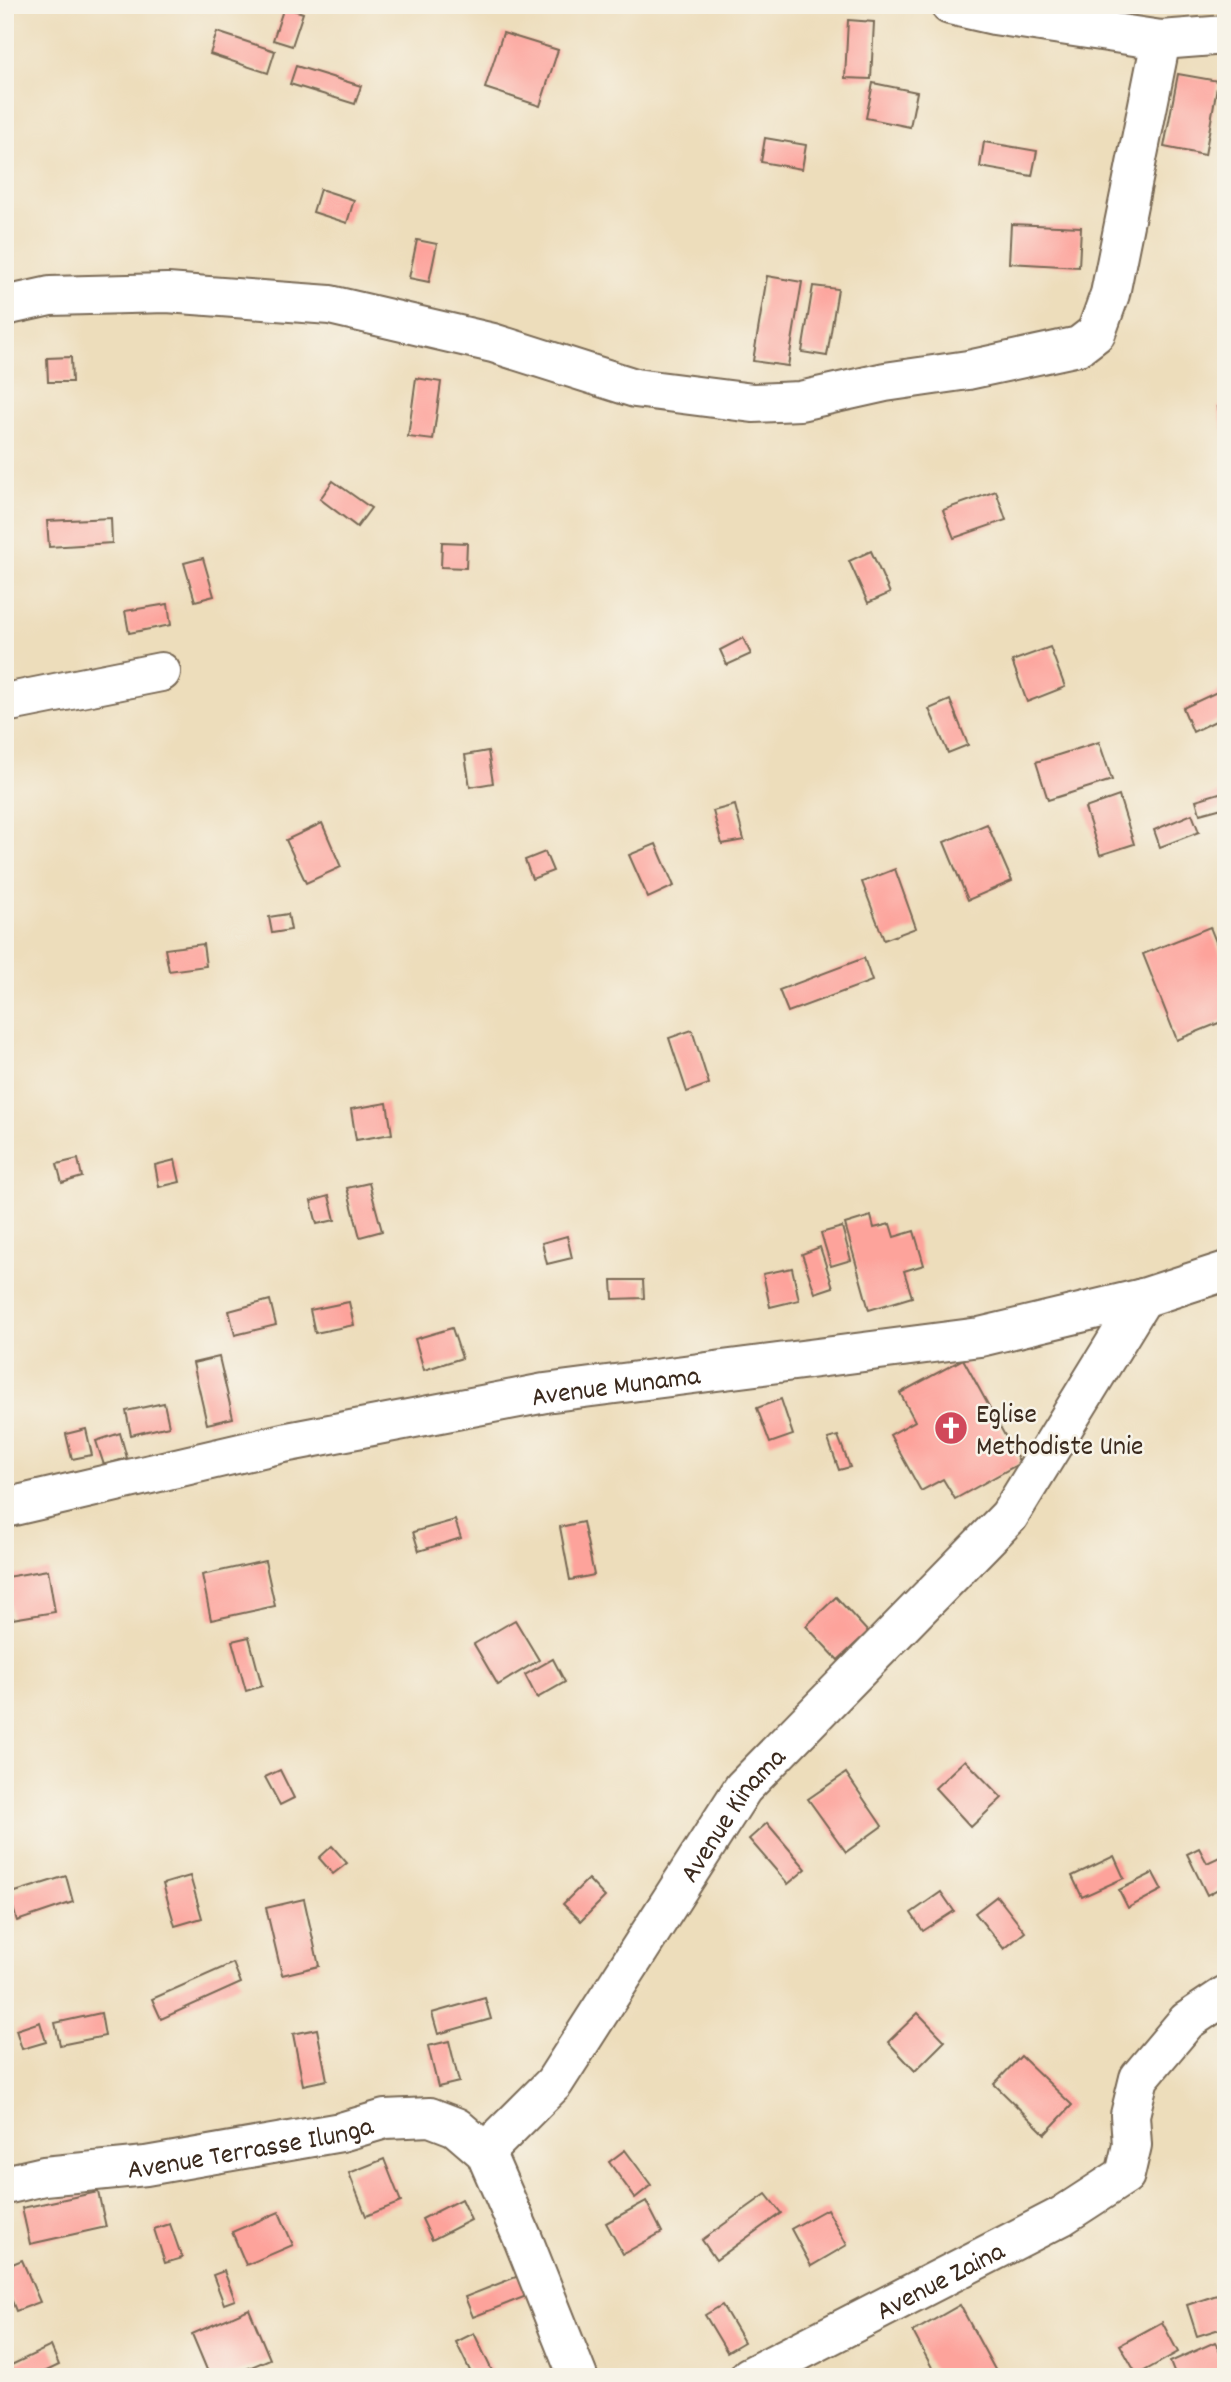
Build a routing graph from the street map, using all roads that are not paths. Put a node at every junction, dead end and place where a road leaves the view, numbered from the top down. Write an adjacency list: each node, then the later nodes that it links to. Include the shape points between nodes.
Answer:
1 (950, 5): 3 (street)
2 (1226, 35): 3 (street)
3 (1161, 40): 4 (street, via 1110,293 1096,333 1079,346 800,401 753,403 635,388 493,343 330,305 167,293 50,296)
4 (5, 306)
5 (161, 672): 6 (street)
6 (5, 703)
7 (1226, 1271): 8 (street, Avenue Munama)
8 (1143, 1298): 9 (street, Avenue Munama, via 980,1337 545,1392 283,1443); 11 (street, Avenue Kinama, via 1009,1516 743,1788 554,2083)
9 (5, 1508)
10 (1226, 1995): 14 (street, Avenue Zaina, via 1187,2021 1139,2078 1130,2115 1132,2146 1125,2175 1062,2217)
11 (485, 2152): 12 (street, Avenue Terrasse Ilunga, via 456,2127 430,2117 385,2119 341,2132 146,2166 44,2176); 13 (street)
12 (5, 2185)
13 (578, 2377)
14 (749, 2377)

